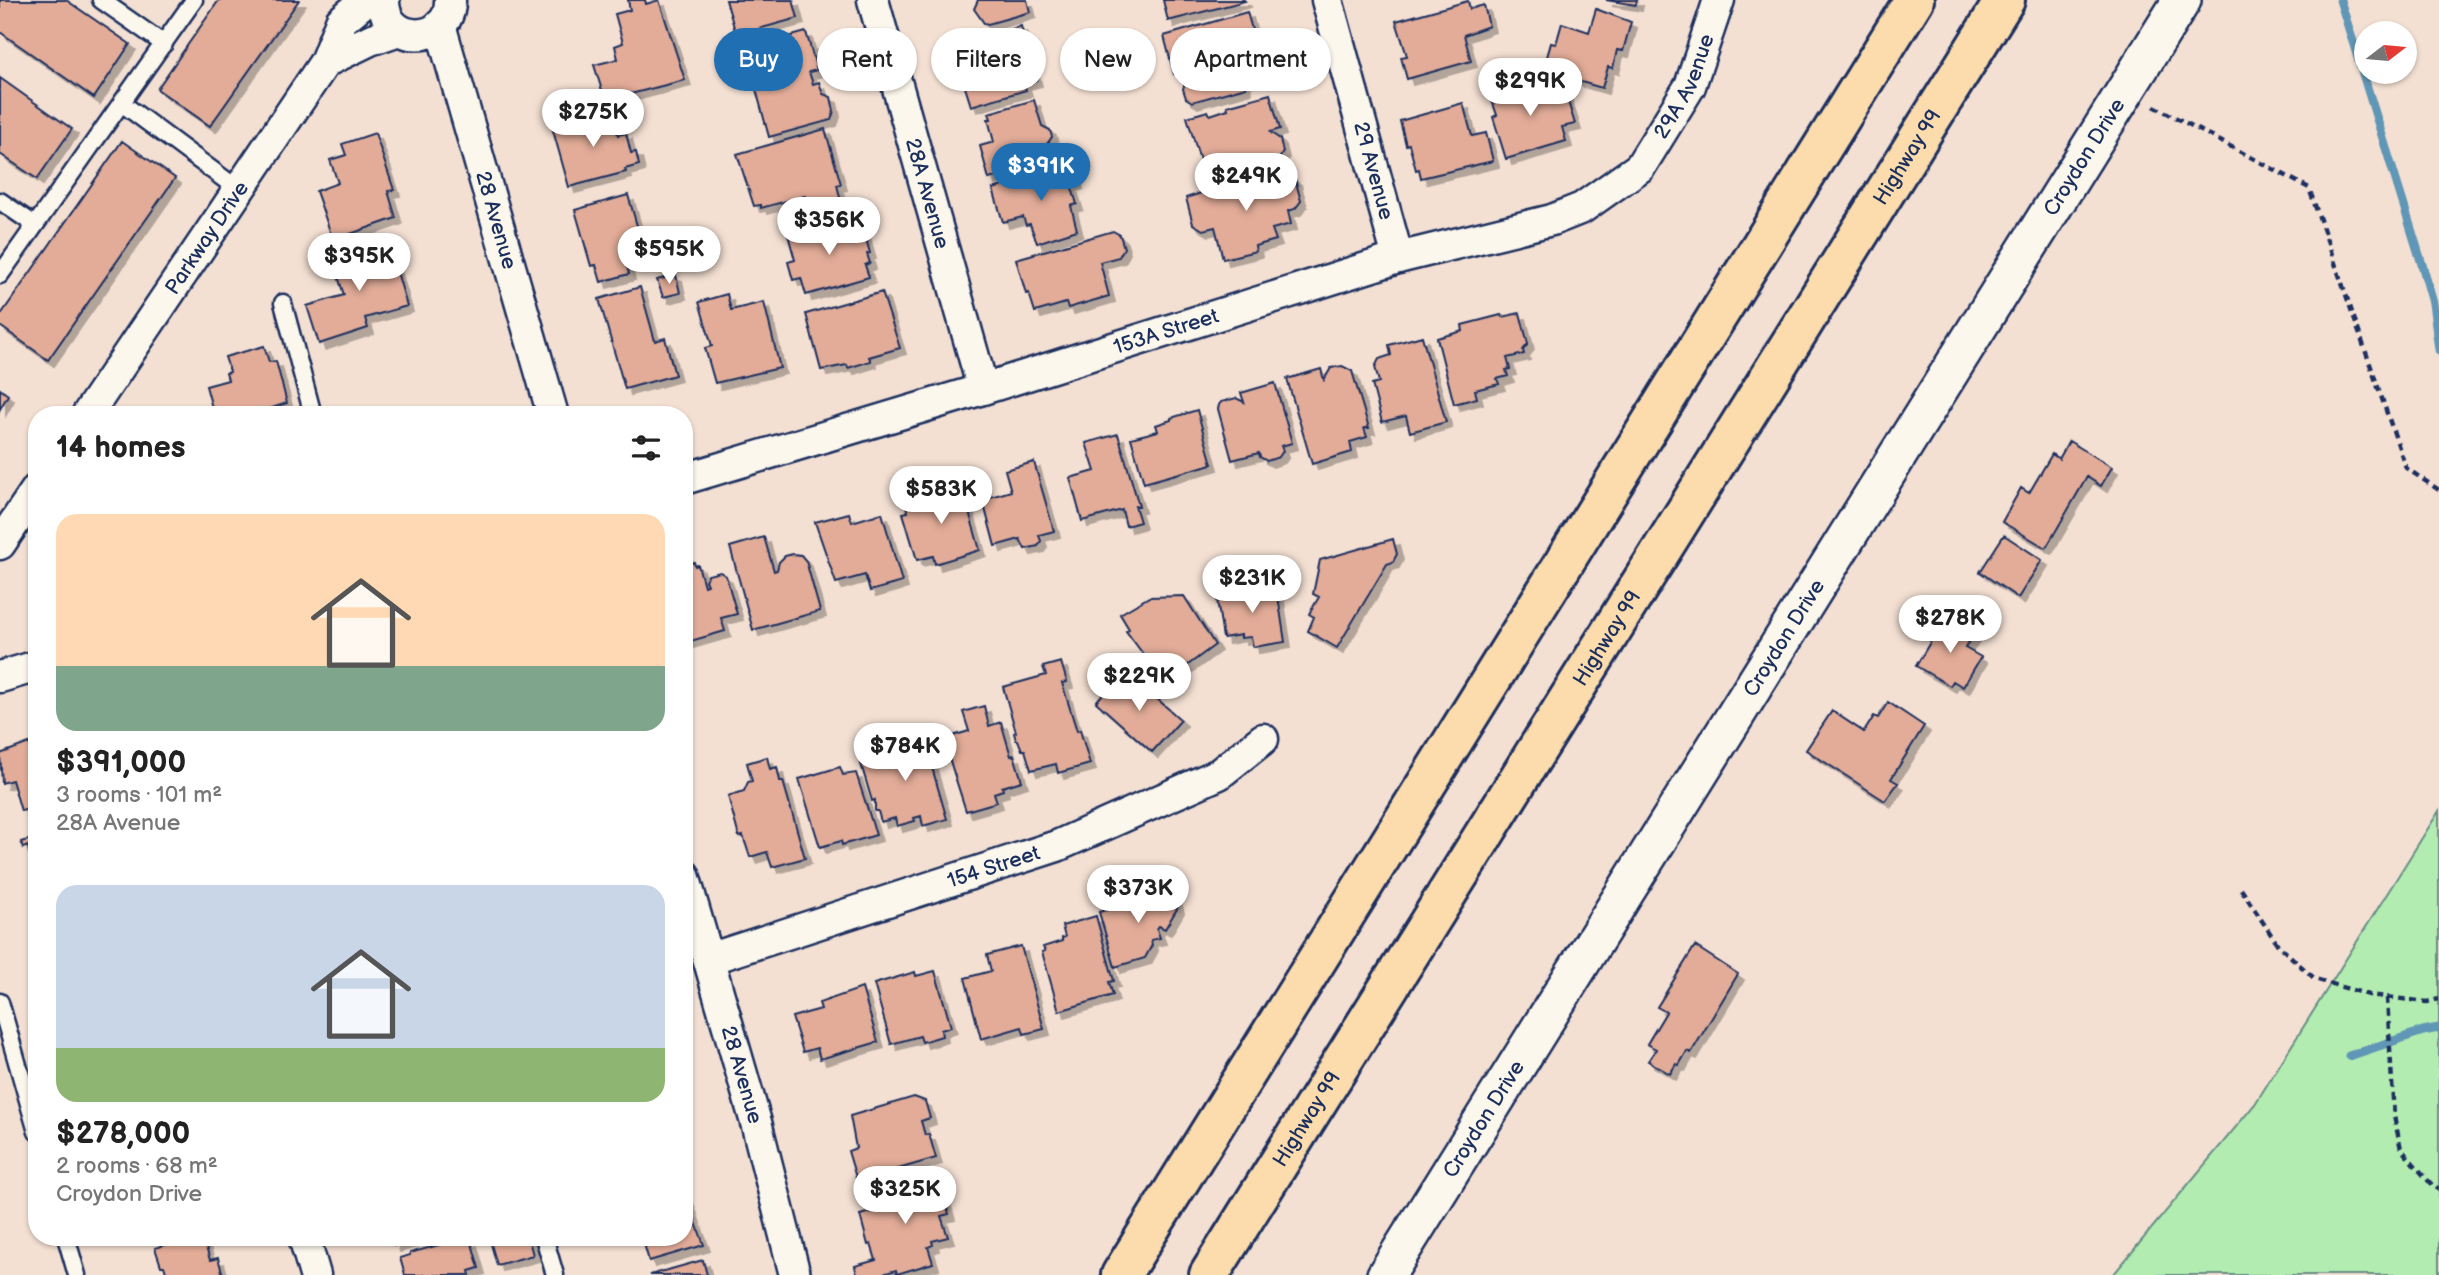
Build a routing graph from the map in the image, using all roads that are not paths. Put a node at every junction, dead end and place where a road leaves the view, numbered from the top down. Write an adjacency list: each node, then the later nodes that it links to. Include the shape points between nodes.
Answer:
1 (101, 0): 13 (lane)
2 (194, 0): 13 (lane)
3 (366, 0): 14 (street, Parkway Drive, via 341,21)
4 (384, 0): 12 (street, via 386,14)
5 (873, 0): 23 (street, 28A Avenue)
6 (1327, 0): 20 (street, 29 Avenue)
7 (1719, 0): 16 (street, 29A Avenue, via 1690,86)
8 (1914, 0): 44 (highway)
9 (2005, 0): 45 (highway, Highway 99)
10 (2182, 0): 46 (street, Croydon Drive)
11 (445, 13): 12 (street, via 431,32 420,35); 26 (street, 28 Avenue)
12 (398, 30): 14 (street)
13 (164, 44): 15 (lane)
14 (325, 62): 17 (street, Parkway Drive)
15 (123, 104): 17 (lane); 19 (lane)
16 (1640, 167): 20 (street, 153A Street, via 1582,208 1552,220)
17 (239, 190): 24 (street, Parkway Drive)
18 (0, 201): 19 (lane)
19 (35, 225): 21 (lane)
20 (1398, 258): 23 (street, 153A Street)
21 (0, 275)
22 (283, 303): 25 (lane)
23 (982, 389): 27 (street, 153A Street)
24 (93, 406)
25 (311, 406)
26 (551, 406)
27 (693, 476)
28 (28, 502): 29 (street)
29 (0, 544)
30 (28, 669): 31 (street)
31 (0, 677)
32 (1263, 739): 34 (street, 154 Street, via 1219,774 1057,846)
33 (693, 905): 34 (street, 28 Avenue)
34 (709, 959): 43 (street, 28 Avenue)
35 (0, 1002): 36 (lane)
36 (28, 1100)
37 (69, 1246): 40 (lane)
38 (307, 1246): 41 (street)
39 (547, 1246): 42 (lane)
40 (77, 1275)
41 (315, 1275)
42 (555, 1275)
43 (795, 1275)
44 (1121, 1275)
45 (1209, 1275)
46 (1386, 1275)

